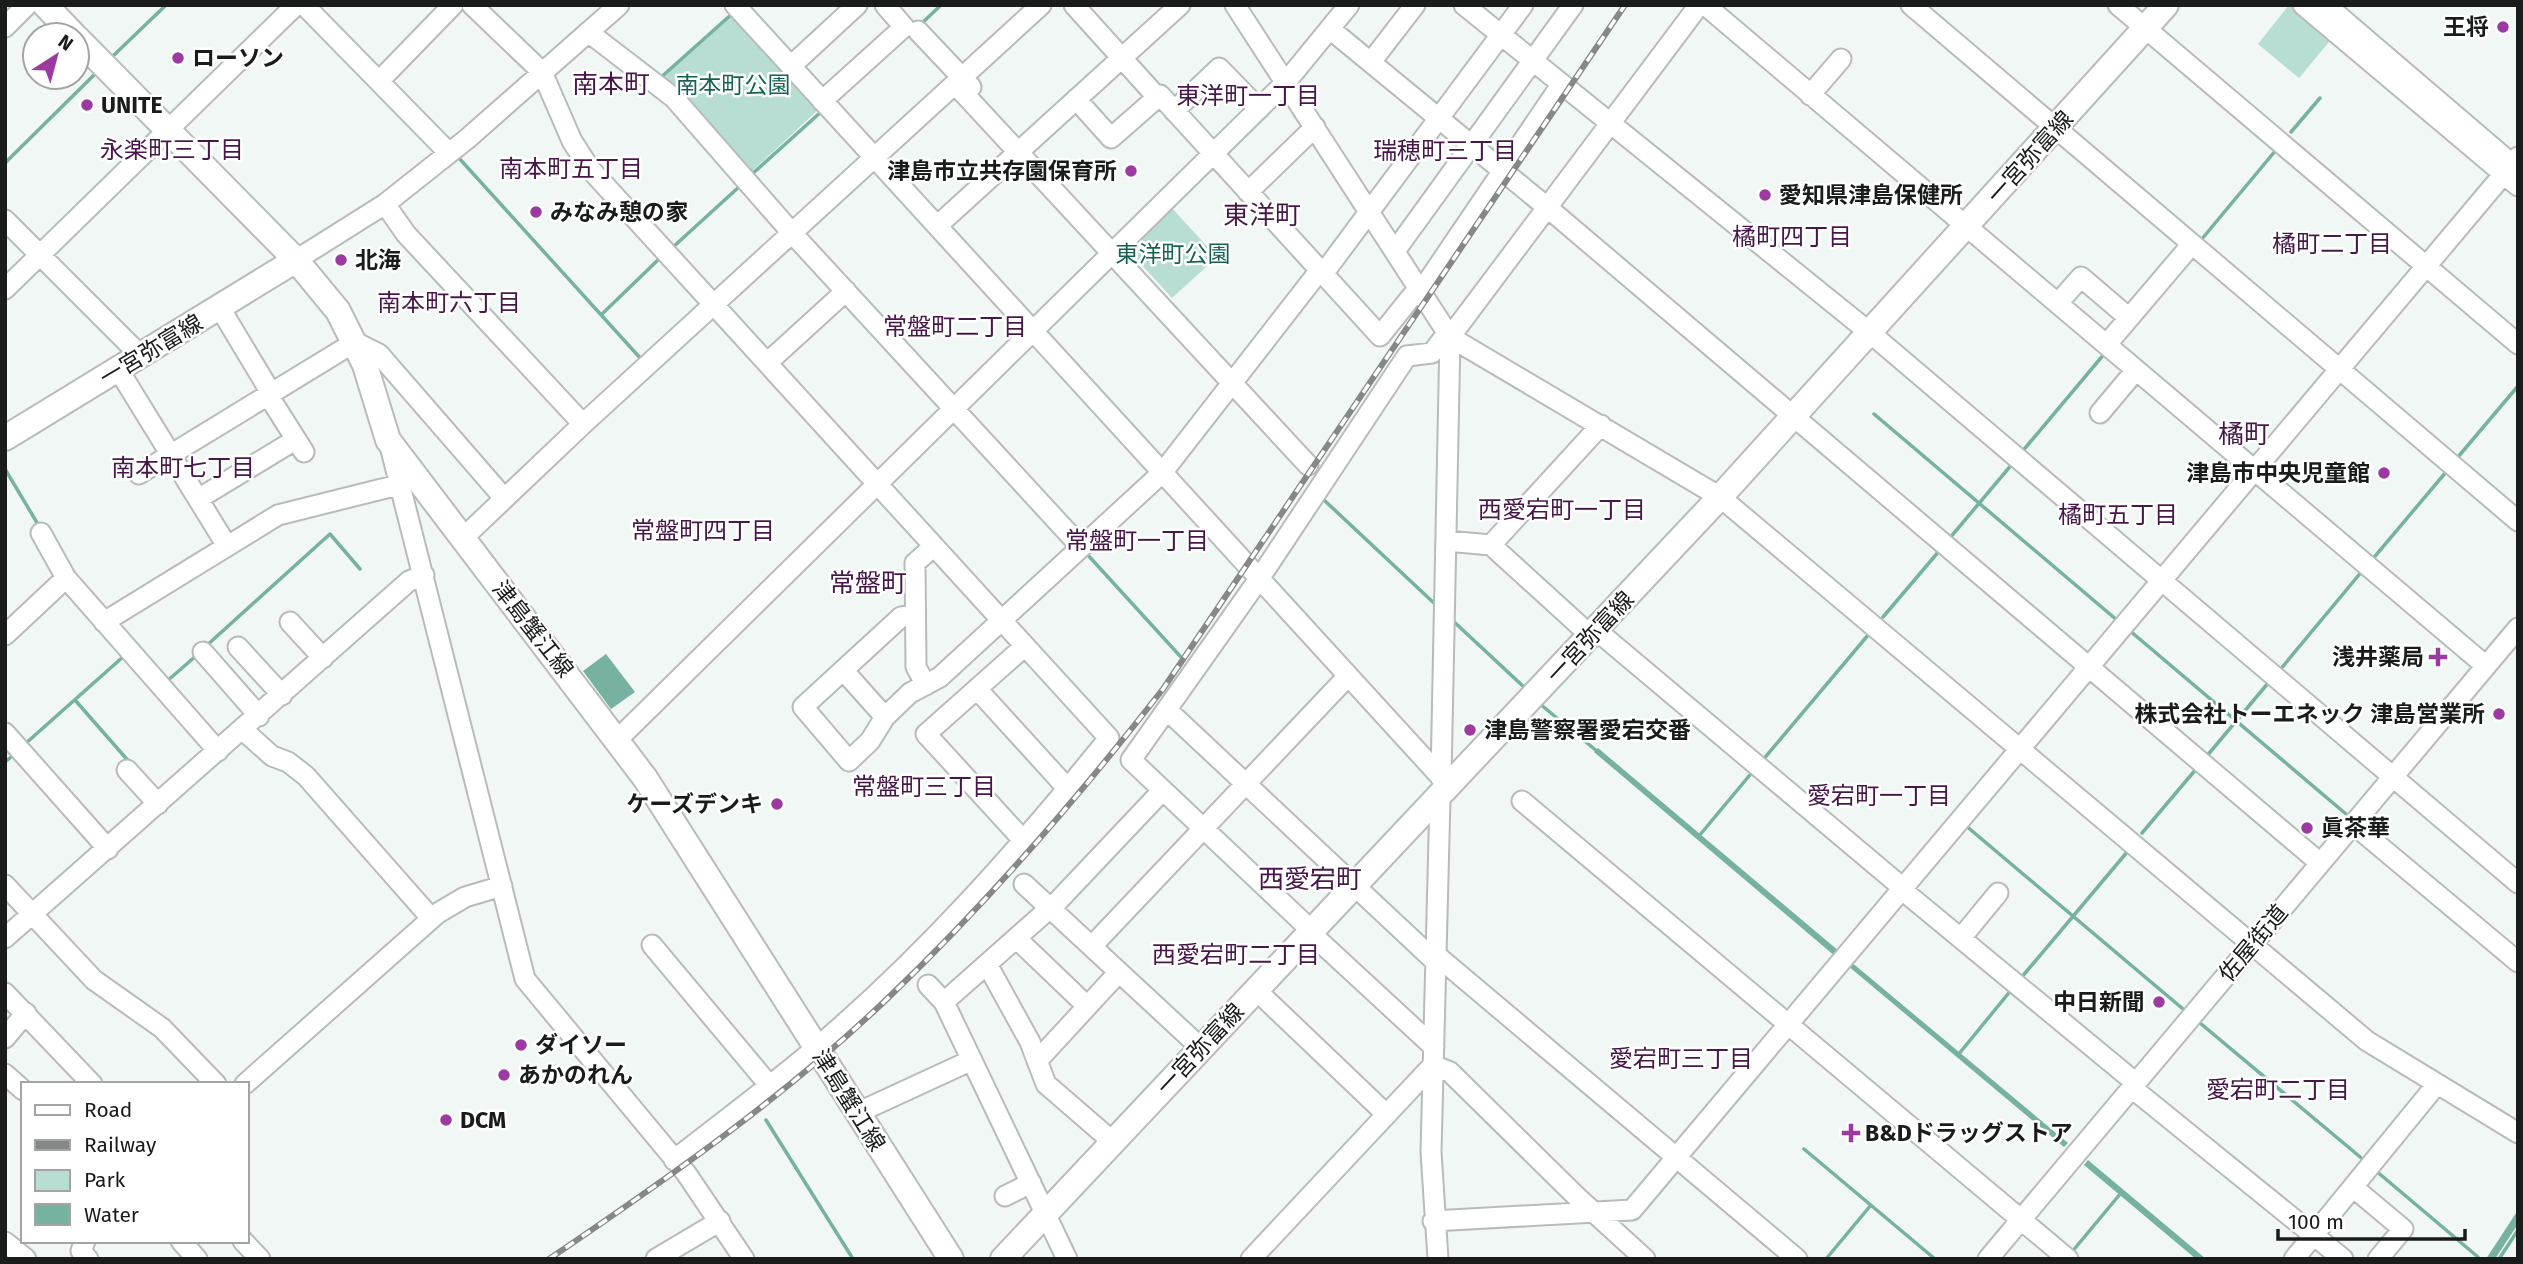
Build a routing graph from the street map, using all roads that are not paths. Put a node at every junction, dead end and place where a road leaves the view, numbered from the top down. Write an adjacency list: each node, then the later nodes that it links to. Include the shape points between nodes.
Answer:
1 (27, 5): 29 (street)
2 (45, 5): 28 (main road, 津島蟹江線)
3 (296, 5): 56 (street)
4 (304, 5): 59 (street)
5 (319, 5): 42 (street)
6 (453, 5): 42 (street)
7 (472, 5): 41 (street)
8 (619, 5): 33 (street)
9 (735, 5): 40 (street)
10 (857, 5): 40 (street)
11 (885, 5): 49 (street, via 904,27)
12 (1041, 5): 43 (street)
13 (1074, 5): 36 (street)
14 (1180, 5): 36 (street)
15 (1349, 5): 30 (street)
16 (1415, 5): 39 (street)
17 (1464, 5): 34 (street)
18 (1523, 5): 34 (street)
19 (1573, 5): 38 (street)
20 (1699, 5): 53 (street)
21 (1704, 5): 46 (street)
22 (1911, 5): 55 (street)
23 (2118, 5): 31 (street)
24 (2166, 5): 31 (main road, 一宮弥富線)
25 (2303, 5): 62 (street)
26 (2326, 5): 62 (street)
27 (1243, 9): 44 (street)
28 (61, 21)
29 (5, 27)
30 (1330, 29): 39 (street); 44 (street)
31 (2146, 29): 55 (main road, 一宮弥富線); 77 (street)
32 (918, 31): 43 (street)
33 (588, 32): 41 (street); 71 (street, via 674,98)
34 (1501, 35): 38 (street); 52 (street)
35 (91, 51): 56 (main road, 津島蟹江線)
36 (1122, 58): 47 (street); 48 (street)
37 (1841, 59): 46 (street)
38 (1532, 61): 45 (street); 57 (street)
39 (1371, 62): 52 (street)
40 (791, 66): 49 (street)
41 (542, 72): 59 (street); 83 (street, via 572,141 590,169)
42 (386, 74): 59 (street)
43 (959, 81): 58 (street); 61 (street)
44 (1286, 82): 50 (street); 54 (street)
45 (1561, 85): 53 (street); 63 (street)
46 (1810, 94): 70 (street)
47 (1157, 97): 48 (street, via 1111,138); 51 (street)
48 (1076, 99): 58 (street)
49 (822, 101): 61 (street)
50 (1259, 109): 51 (street, via 1219,68); 60 (street)
51 (1174, 111): 60 (street)
52 (1439, 118): 57 (street); 67 (street)
53 (1611, 124): 66 (street); 87 (street)
54 (1315, 127): 64 (street); 67 (street)
55 (2055, 129): 70 (main road, 一宮弥富線); 72 (street)
56 (168, 130): 75 (street); 76 (main road, 津島蟹江線)
57 (1471, 145): 63 (street); 74 (street)
58 (1021, 148): 69 (street); 73 (street)
59 (453, 150): 65 (street)
60 (1214, 154): 64 (street); 73 (street)
61 (875, 158): 69 (street); 71 (street)
62 (2514, 170): 77 (street)
63 (1502, 171): 66 (street); 80 (street)
64 (1248, 192): 78 (street)
65 (385, 204): 76 (street); 102 (street, via 406,234)
66 (1548, 208): 88 (street); 101 (street)
67 (1369, 212): 74 (street); 78 (street)
68 (5, 219): 75 (street)
69 (937, 226): 86 (street)
70 (1966, 226): 82 (street); 87 (main road, 一宮弥富線)
71 (792, 233): 81 (street); 83 (street)
72 (2192, 244): 85 (street); 96 (street)
73 (1115, 250): 86 (street); 97 (street)
74 (1395, 251): 80 (street)
75 (40, 255): 79 (street); 92 (street)
76 (296, 260): 84 (main road, 一宮弥富線); 89 (main road, 津島蟹江線, via 338,312)
77 (2427, 266): 90 (street); 96 (street)
78 (1322, 272): 80 (street, via 1380,337); 97 (street)
79 (5, 289)
80 (1419, 290): 88 (street)
81 (846, 291): 93 (street); 99 (street)
82 (2058, 303): 85 (street, via 2081,277); 91 (street)
83 (714, 305): 93 (street); 102 (street)
84 (220, 308): 92 (main road, 一宮弥富線); 98 (street)
85 (2129, 318): 91 (street)
86 (1033, 331): 99 (street); 109 (street)
87 (1869, 332): 101 (main road, 一宮弥富線); 127 (street)
88 (1450, 337): 103 (street); 119 (street); 126 (street, via 1432,353 1407,356)
89 (355, 342): 98 (street); 105 (main road, 津島蟹江線); 114 (street, via 379,354)
90 (2518, 344)
91 (2107, 345): 95 (street)
92 (141, 355): 94 (main road, 一宮弥富線)
93 (768, 363): 112 (street)
94 (118, 369): 104 (main road, 一宮弥富線); 106 (street)
95 (2136, 370): 100 (street); 108 (street)
96 (2340, 370): 108 (street); 116 (street)
97 (1235, 380): 107 (street); 109 (street)
98 (269, 394): 106 (street); 115 (street, via 299,446)
99 (954, 408): 112 (street); 123 (street)
100 (2100, 414)
101 (1792, 418): 113 (main road, 一宮弥富線); 140 (street)
102 (583, 424): 114 (street)
103 (1601, 425): 113 (street); 120 (street)
104 (6, 435)
105 (388, 440): 111 (street); 118 (main road, 津島蟹江線)
106 (171, 454): 110 (street); 115 (street)
107 (1308, 465)
108 (2254, 471): 127 (street); 139 (street)
109 (1163, 473): 123 (street); 126 (street)
110 (139, 474)
111 (402, 484): 122 (street, via 278,515); 124 (street)
112 (878, 484): 121 (street); 151 (street)
113 (1720, 497): 133 (main road, 一宮弥富線); 152 (street)
114 (504, 498): 118 (street)
115 (198, 499): 122 (street)
116 (2518, 521)
117 (41, 533): 125 (street)
118 (463, 538): 151 (main road, 津島蟹江線)
119 (1447, 541): 120 (street); 157 (street)
120 (1492, 545): 133 (street)
121 (934, 546): 128 (street, via 915,563); 129 (street)
122 (227, 547): 130 (street)
123 (1081, 547): 129 (street)
124 (424, 575): 138 (street, via 410,581); 171 (street)
125 (66, 578): 130 (street); 134 (street)
126 (1259, 579): 142 (street); 146 (street)
127 (2161, 580): 140 (street); 155 (street)
128 (915, 614): 141 (street, via 901,617); 143 (street, via 916,667)
129 (1002, 621): 135 (street); 143 (street)
130 (104, 622): 153 (street)
131 (290, 622): 138 (street)
132 (2518, 628): 139 (street, 佐屋街道)
133 (1593, 633): 157 (main road, 一宮弥富線); 172 (street)
134 (5, 635)
135 (1024, 646): 144 (street); 158 (street, via 1109,738)
136 (239, 647): 145 (street)
137 (203, 652): 147 (street)
138 (323, 658): 145 (street)
139 (2486, 666): 155 (street, 佐屋街道)
140 (2088, 667): 152 (street); 166 (street)
141 (843, 670): 148 (street); 148 (street, via 803,708 849,761 870,741)
142 (1348, 676): 156 (street); 157 (street)
143 (926, 685): 148 (street)
144 (977, 689): 158 (street); 164 (street, via 926,734)
145 (282, 695): 147 (street)
146 (1167, 710): 156 (street); 159 (street, via 1131,760)
147 (259, 716): 149 (street)
148 (885, 717)
149 (243, 730): 153 (street); 176 (street, via 272,756 306,776)
150 (5, 733): 165 (street)
151 (618, 739): 196 (main road, 津島蟹江線)
152 (2019, 750): 172 (street); 181 (street)
153 (218, 751): 161 (street)
154 (127, 770): 161 (street)
155 (2392, 778): 162 (street, 佐屋街道); 167 (street)
156 (1248, 784): 163 (street); 170 (street)
157 (1444, 788): 170 (main road, 一宮弥富線); 184 (street)
158 (1068, 789): 164 (street)
159 (1163, 790): 163 (street); 174 (street)
160 (1522, 801): 194 (street)
161 (158, 804): 165 (street)
162 (2353, 824): 166 (street, 佐屋街道); 185 (street)
163 (1203, 828): 177 (street); 183 (street)
164 (1024, 841): 196 (street, via 955,915)
165 (108, 849): 175 (street)
166 (2320, 863): 181 (street, 佐屋街道)
167 (2518, 883)
168 (1024, 884): 174 (street)
169 (5, 885): 175 (street)
170 (1354, 885): 177 (main road, 一宮弥富線); 184 (street)
171 (502, 886): 176 (street, via 465,897); 214 (street, via 525,979)
172 (1902, 888): 180 (street); 194 (street)
173 (1998, 893): 180 (street)
174 (1049, 906): 179 (street); 183 (street)
175 (33, 915): 178 (street); 203 (street, via 94,980 162,1028)
176 (431, 918): 204 (street)
177 (1312, 931): 189 (main road, 一宮弥富線); 198 (street)
178 (5, 938)
179 (1016, 938): 186 (street); 192 (street)
180 (1961, 938): 207 (street)
181 (2252, 944): 205 (street, via 2367,1041); 207 (street, 佐屋街道)
182 (652, 945): 206 (street)
183 (1092, 946): 187 (street)
184 (1436, 958): 198 (street); 213 (street)
185 (2518, 962)
186 (987, 964): 191 (street); 200 (street)
187 (1119, 972): 192 (street); 197 (street)
188 (928, 985): 191 (street)
189 (1256, 990): 197 (main road, 一宮弥富線); 210 (street)
190 (5, 993): 193 (street)
191 (944, 1002): 199 (street)
192 (1087, 1006): 200 (street)
193 (26, 1013): 195 (street); 202 (street)
194 (1788, 1025): 213 (street); 220 (street)
195 (5, 1038)
196 (817, 1048): 206 (street); 209 (main road, 津島蟹江線)
197 (1201, 1048): 212 (main road, 一宮弥富線)
198 (1433, 1056): 210 (street); 218 (street); 222 (street)
199 (971, 1060): 209 (street); 215 (street)
200 (1037, 1061): 212 (street, via 1046,1084)
201 (5, 1074): 208 (street)
202 (90, 1082)
203 (214, 1082)
204 (247, 1082)
205 (2437, 1084): 211 (street); 216 (street)
206 (769, 1085): 214 (street)
207 (2134, 1085): 220 (street, 佐屋街道); 223 (street)
208 (21, 1088)
209 (857, 1113): 234 (main road, 津島蟹江線)
210 (1386, 1114): 237 (street)
211 (2518, 1133)
212 (1113, 1142): 219 (main road, 一宮弥富線)
213 (1676, 1156): 218 (street, via 1632,1210); 240 (street)
214 (674, 1160): 221 (street)
215 (1031, 1183): 217 (street); 219 (street)
216 (2354, 1188): 223 (street); 245 (street, via 2403,1229)
217 (1005, 1196)
218 (1594, 1211): 222 (street); 239 (street)
219 (1045, 1214): 235 (main road, 一宮弥富線); 236 (street)
220 (2021, 1219): 241 (street, 佐屋街道); 242 (street)
221 (720, 1221): 232 (street); 233 (street)
222 (1433, 1221): 238 (street)
223 (2314, 1235): 243 (street); 244 (street)
224 (5, 1242): 228 (street)
225 (84, 1243): 229 (street, via 81,1251)
226 (183, 1243): 230 (street)
227 (245, 1243): 231 (street)
228 (26, 1259)
229 (88, 1259)
230 (197, 1259)
231 (260, 1259)
232 (656, 1259)
233 (744, 1259)
234 (951, 1259)
235 (1003, 1259)
236 (1067, 1259)
237 (1251, 1259)
238 (1438, 1259)
239 (1645, 1259)
240 (1797, 1259)
241 (1988, 1259)
242 (2068, 1259)
243 (2294, 1259)
244 (2343, 1259)
245 (2378, 1259)

